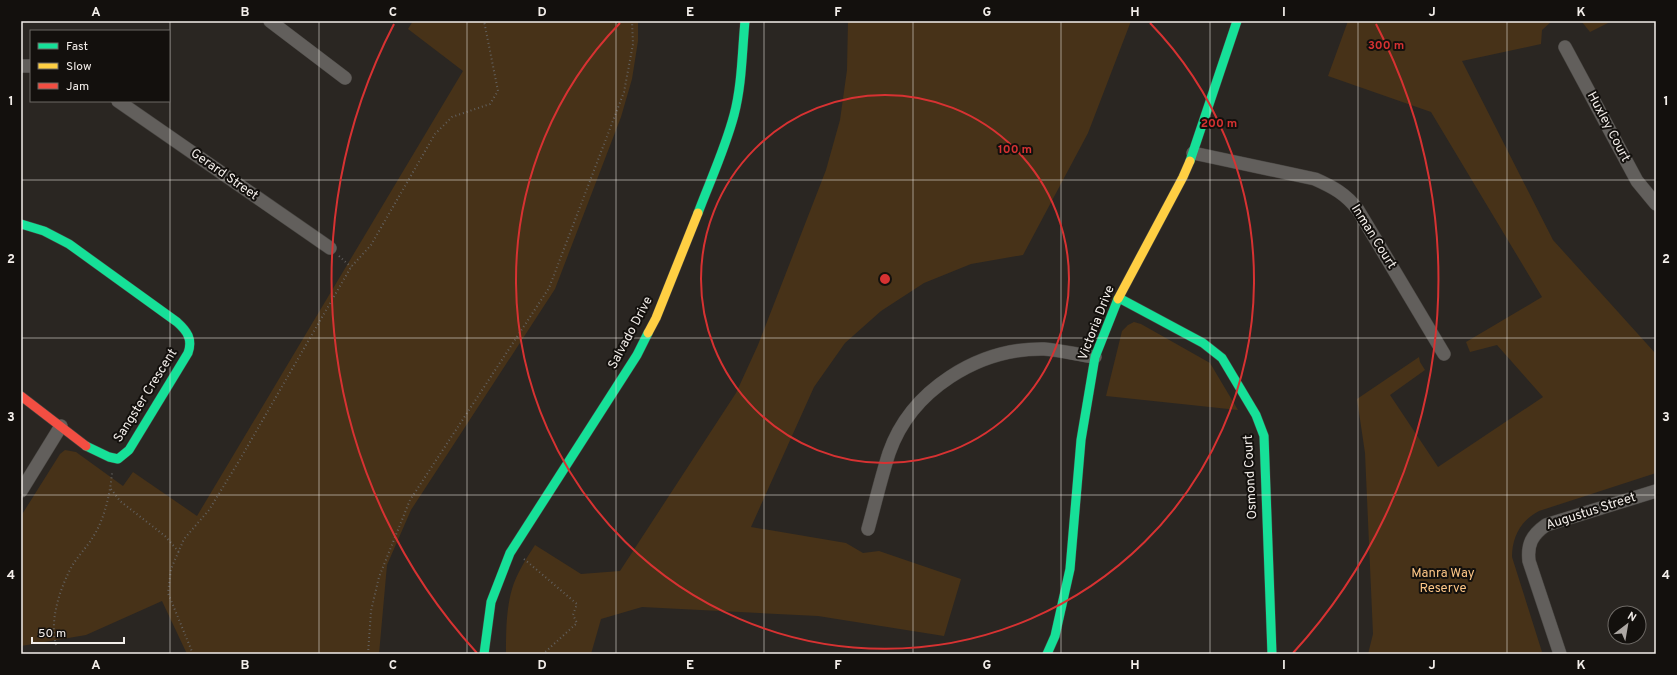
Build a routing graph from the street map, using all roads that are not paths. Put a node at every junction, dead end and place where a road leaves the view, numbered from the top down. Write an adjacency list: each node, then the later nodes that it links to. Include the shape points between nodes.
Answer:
1 (270, 21): 5 (street)
2 (745, 21): 19 (street, Salvado Drive, via 740,81 734,114 724,146 656,318 637,355 510,553 491,602)
3 (1237, 21): 7 (street, Victoria Drive)
4 (1565, 47): 8 (street, Huxley Court, via 1637,181)
5 (346, 78)
6 (119, 102): 10 (street, Gerard Street)
7 (1193, 153): 11 (street, Victoria Drive, via 1172,201); 12 (street, Inman Court, via 1315,179 1334,187 1348,197)
8 (1656, 204)
9 (21, 224): 15 (street, Sangster Crescent, via 44,231 69,244 177,322 189,334 191,346 188,353 123,456 113,459 91,449)
10 (330, 248)
11 (1119, 298): 13 (street, Victoria Drive); 23 (street, Osmond Court, via 1214,350 1231,371 1260,424 1264,436)
12 (1444, 354)
13 (1095, 357): 18 (street, via 1044,349 1014,351 980,361 950,376 921,401 904,422 890,452); 22 (street, Victoria Drive, via 1081,440 1070,569 1060,616)
14 (21, 396): 15 (street, Sangster Crescent)
15 (61, 426): 17 (street)
16 (1656, 490): 24 (street, Augustus Street, via 1546,525 1530,540 1529,561)
17 (21, 491)
18 (868, 529)
19 (488, 635): 20 (street, Salvado Drive); 21 (street, Salvado Drive)
20 (484, 654)
21 (492, 654)
22 (1047, 654)
23 (1272, 654)
24 (1560, 654)

